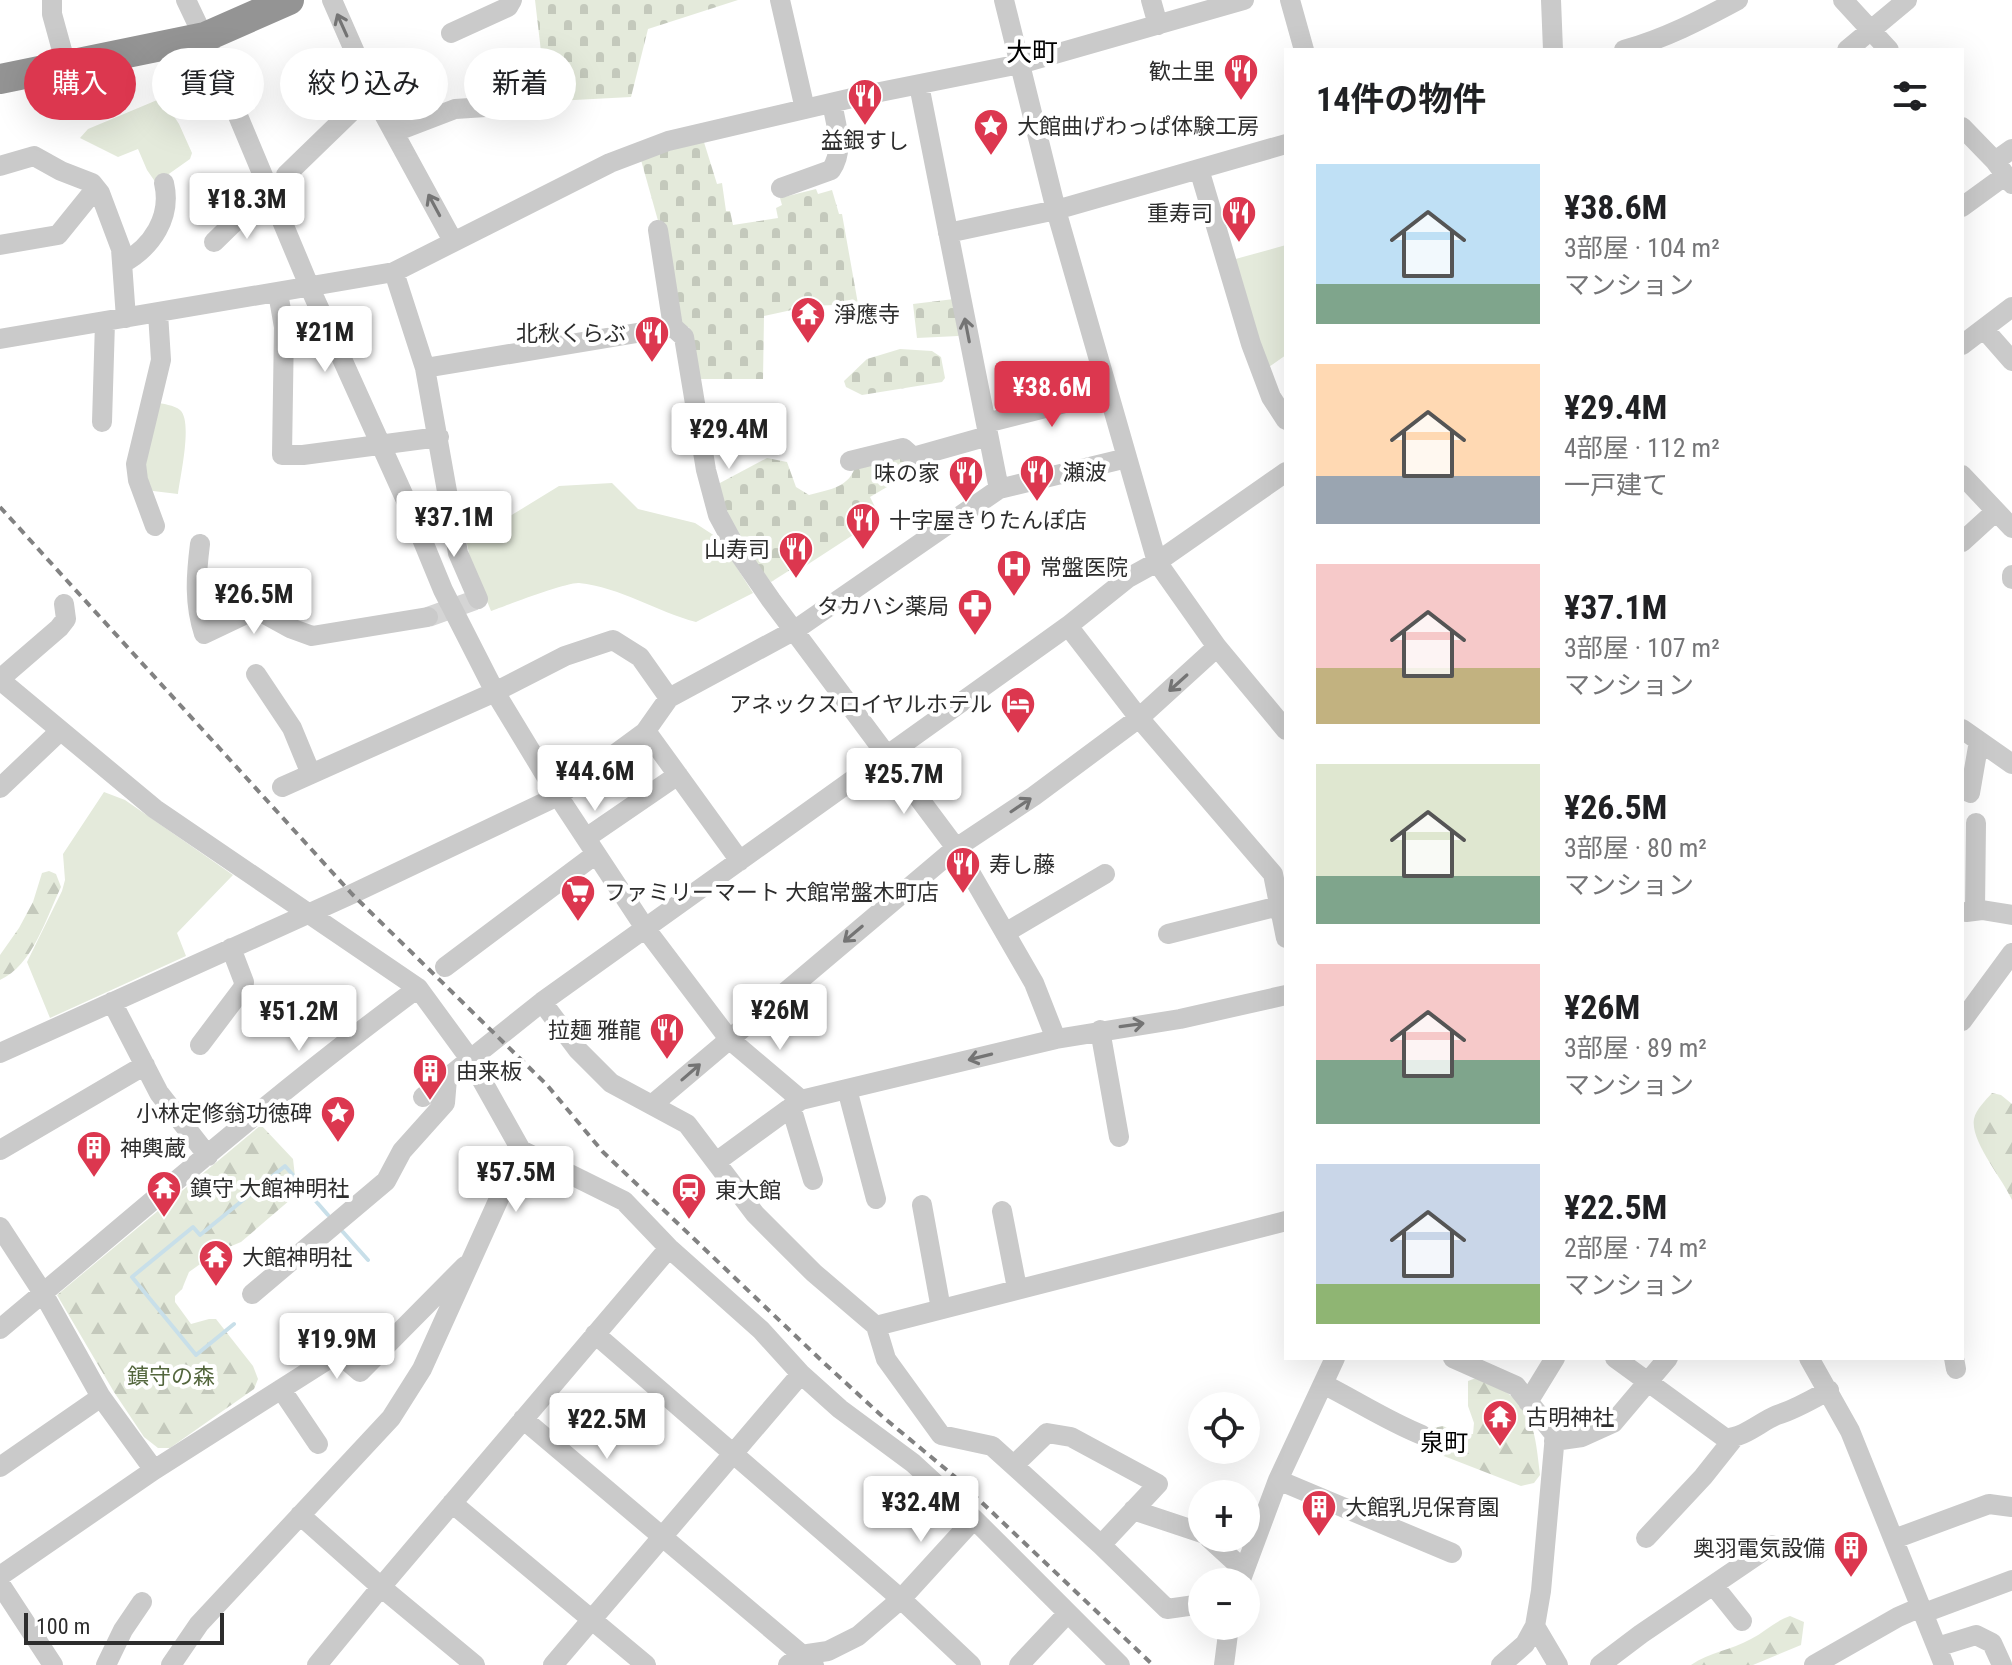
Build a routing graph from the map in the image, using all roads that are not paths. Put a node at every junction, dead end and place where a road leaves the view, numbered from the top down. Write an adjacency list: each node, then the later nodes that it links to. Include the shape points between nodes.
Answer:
1 (52, 0): 19 (street)
2 (186, 0): 18 (street)
3 (289, 0): 18 (highway)
4 (332, 0): 20 (street, one-way to 4)
5 (512, 0): 17 (street, via 508,7)
6 (780, 0): 33 (street)
7 (1004, 0): 27 (street)
8 (1151, 0): 15 (street)
9 (1244, 0): 15 (street)
10 (1290, 0): 21 (street)
11 (1551, 0): 22 (street)
12 (1738, 0): 23 (street)
13 (1843, 0): 16 (street)
14 (1907, 0): 16 (street)
15 (1158, 25): 27 (street)
16 (1871, 31): 24 (street); 25 (street)
17 (451, 33)
18 (205, 37): 26 (highway); 57 (street)
19 (61, 48)
20 (353, 48)
21 (1303, 48)
22 (1553, 48)
23 (1632, 48)
24 (1850, 48)
25 (1887, 48)
26 (136, 51)
27 (1020, 64): 30 (street); 49 (street)
28 (24, 74): 29 (highway)
29 (0, 79)
30 (919, 85): 31 (street); 51 (street)
31 (832, 103): 33 (street); 46 (street, via 836,163 831,170)
32 (464, 108): 37 (street)
33 (805, 109): 52 (street, via 668,141 610,163)
34 (343, 120): 43 (street)
35 (388, 120): 37 (street)
36 (1964, 129): 42 (street)
37 (395, 132): 52 (street, one-way to 37)
38 (1284, 145): 41 (street)
39 (2012, 149): 42 (street)
40 (0, 166): 45 (street, via 34,156)
41 (1199, 169): 49 (street); 70 (street, via 1251,344)
42 (2004, 173): 47 (street)
43 (286, 175)
44 (164, 183): 55 (street, via 168,200 151,241)
45 (96, 188): 54 (street, via 58,235); 55 (street, via 112,220)
46 (781, 188)
47 (1964, 205)
48 (250, 207): 53 (street)
49 (1056, 210): 51 (street); 69 (street)
50 (658, 230): 63 (street)
51 (948, 233): 72 (street, one-way to 51)
52 (453, 241): 56 (street)
53 (214, 242)
54 (0, 245)
55 (123, 263): 61 (street)
56 (394, 272): 57 (street); 68 (street)
57 (310, 288): 58 (street); 74 (street)
58 (278, 293): 60 (street); 74 (street, via 284,327 282,455)
59 (2012, 307): 64 (street)
60 (158, 313): 61 (street); 81 (street, via 161,360 136,464)
61 (126, 318): 62 (street)
62 (105, 322): 65 (street); 71 (street)
63 (673, 327): 68 (street); 90 (street, via 684,337 718,515)
64 (1984, 329): 66 (street); 67 (street)
65 (0, 339)
66 (1964, 344)
67 (2012, 361)
68 (425, 368): 73 (street)
69 (1108, 392): 72 (street); 75 (street)
70 (1284, 417)
71 (102, 422)
72 (987, 430): 76 (street, via 917,456 903,448); 79 (street)
73 (439, 437): 74 (street); 86 (street, via 458,553)
74 (381, 443): 94 (street, via 443,590)
75 (1127, 458): 79 (street); 85 (street)
76 (850, 461)
77 (1284, 473): 85 (street)
78 (1964, 477): 80 (street)
79 (999, 489): 90 (street)
80 (1996, 511): 82 (street); 83 (street)
81 (155, 526)
82 (2012, 528)
83 (1964, 540)
84 (200, 544): 88 (street, via 197,611 204,634 261,612 312,636)
85 (1157, 562): 89 (street); 91 (street)
86 (478, 599)
87 (64, 604): 93 (street, via 66,619 59,628)
88 (428, 617)
89 (1068, 626): 96 (street); 102 (street)
90 (795, 630): 95 (street); 102 (street)
91 (1217, 647): 96 (street, one-way to 96); 97 (street)
92 (256, 674): 104 (street, via 292,728)
93 (0, 680): 100 (street)
94 (495, 692): 95 (street, via 565,656 613,640 640,657); 104 (street); 109 (street)
95 (669, 698): 99 (street)
96 (1139, 718): 112 (street, one-way to 96); 115 (street, via 1273,874)
97 (1284, 728)
98 (1964, 730): 101 (street)
99 (646, 731): 105 (street); 109 (street)
100 (59, 732): 107 (street); 117 (street, via 155,809)
101 (1979, 741): 103 (street); 108 (street)
102 (887, 757): 112 (street); 113 (street)
103 (2012, 764)
104 (311, 774): 106 (street)
105 (678, 775): 111 (street); 113 (street)
106 (282, 787)
107 (0, 788)
108 (1970, 793)
109 (558, 796): 111 (street); 117 (street)
110 (1976, 823): 116 (street)
111 (591, 846): 120 (street); 125 (street)
112 (956, 848): 121 (street); 132 (street, one-way to 132)
113 (740, 861): 120 (street)
114 (1105, 874): 121 (street)
115 (1281, 896): 119 (street); 122 (street)
116 (1969, 912): 118 (street)
117 (307, 914): 123 (street); 126 (street)
118 (2012, 915)
119 (1284, 921)
120 (645, 928): 129 (street); 132 (street)
121 (1005, 933): 133 (street, via 1034,983)
122 (1168, 934)
123 (231, 948): 128 (street); 134 (street, via 243,988)
124 (2011, 955): 130 (street)
125 (445, 967)
126 (418, 988): 136 (street); 146 (street)
127 (1284, 995): 131 (street, one-way to 127)
128 (112, 1002): 135 (street); 137 (street)
129 (542, 1002): 136 (street); 141 (street, via 611,1083)
130 (1964, 1018)
131 (1100, 1030): 133 (street); 143 (street)
132 (729, 1039): 141 (street, one-way to 132); 142 (street)
133 (1056, 1039): 139 (street, one-way to 139)
134 (200, 1045)
135 (0, 1053)
136 (470, 1059): 138 (street); 145 (street)
137 (145, 1065): 144 (street); 146 (street, via 159,1093)
138 (447, 1079): 140 (street); 158 (street, via 445,1103 402,1151 386,1181)
139 (847, 1089): 142 (street); 149 (street)
140 (423, 1097)
141 (653, 1104): 147 (street, via 687,1124)
142 (796, 1104): 147 (street); 148 (street)
143 (1119, 1137)
144 (0, 1150)
145 (521, 1150): 154 (street, via 624,1201); 155 (street)
146 (208, 1156): 157 (street)
147 (716, 1162): 160 (street, via 755,1214)
148 (813, 1180)
149 (876, 1199)
150 (922, 1205): 159 (street)
151 (1002, 1211): 156 (street)
152 (1284, 1221): 156 (street)
153 (0, 1227): 157 (street)
154 (669, 1248): 162 (street); 169 (street, via 761,1330)
155 (471, 1260): 172 (street, via 360,1372 338,1353); 189 (street, via 422,1369 391,1418)
156 (1017, 1288): 159 (street)
157 (43, 1293): 161 (street); 174 (street)
158 (252, 1294)
159 (941, 1309): 160 (street)
160 (876, 1326): 182 (street, via 886,1359 941,1435 992,1446)
161 (0, 1329)
162 (595, 1334): 176 (street); 181 (street)
163 (1334, 1360): 171 (street)
164 (1458, 1360): 175 (street, via 1516,1386)
165 (1554, 1360): 175 (street)
166 (1618, 1360): 170 (street)
167 (1666, 1360): 170 (street)
168 (1810, 1360): 173 (street)
169 (801, 1374): 181 (street); 190 (street)
170 (1648, 1382): 178 (street, via 1725,1438); 179 (street, via 1613,1423 1582,1437)
171 (1323, 1384): 177 (street); 185 (street)
172 (281, 1389): 180 (street); 184 (street)
173 (1829, 1390): 178 (street); 194 (street)
174 (101, 1397): 183 (street); 184 (street)
175 (1528, 1402): 179 (street, via 1555,1435)
176 (523, 1419): 186 (street); 192 (street)
177 (1422, 1435)
178 (1734, 1438): 193 (street)
179 (1554, 1441): 213 (street)
180 (318, 1444)
181 (733, 1454): 192 (street); 206 (street)
182 (1014, 1465): 188 (street, via 1047,1433 1071,1437 1158,1484); 195 (street)
183 (0, 1467)
184 (154, 1470): 201 (street)
185 (1278, 1480): 198 (street); 200 (street)
186 (452, 1503): 205 (street); 211 (street)
187 (2012, 1507): 194 (street, via 1989,1504)
188 (1133, 1510): 191 (street); 195 (street)
189 (300, 1515): 205 (street); 219 (street, via 199,1624)
190 (974, 1519): 206 (street); 210 (street)
191 (1188, 1528)
192 (662, 1537): 211 (street); 216 (street)
193 (1646, 1538)
194 (1894, 1539): 209 (street)
195 (1101, 1545): 208 (street, via 1167,1609)
196 (1772, 1545): 204 (street)
197 (1221, 1552): 199 (street)
198 (1452, 1553)
199 (1235, 1568)
200 (1245, 1568)
201 (0, 1576)
202 (2012, 1580): 209 (street)
203 (0, 1584): 217 (street)
204 (1714, 1586): 212 (street); 230 (street)
205 (381, 1587): 220 (street); 221 (street)
206 (901, 1599): 216 (street, via 858,1636); 224 (street)
207 (142, 1602): 218 (street)
208 (1188, 1606)
209 (1922, 1610): 215 (street); 231 (street, via 1898,1617)
210 (1068, 1613): 225 (street); 226 (street)
211 (592, 1620): 222 (street); 223 (street)
212 (1742, 1621)
213 (1535, 1626): 228 (street, via 1525,1644); 229 (street)
214 (1227, 1640): 227 (street)
215 (1940, 1656): 232 (street, via 1976,1635 1992,1643)
216 (801, 1662)
217 (53, 1665)
218 (106, 1665)
219 (171, 1665)
220 (317, 1665)
221 (475, 1665)
222 (553, 1665)
223 (646, 1665)
224 (971, 1665)
225 (1019, 1665)
226 (1120, 1665)
227 (1224, 1665)
228 (1501, 1665)
229 (1558, 1665)
230 (1600, 1665)
231 (1814, 1665)
232 (2002, 1665)

